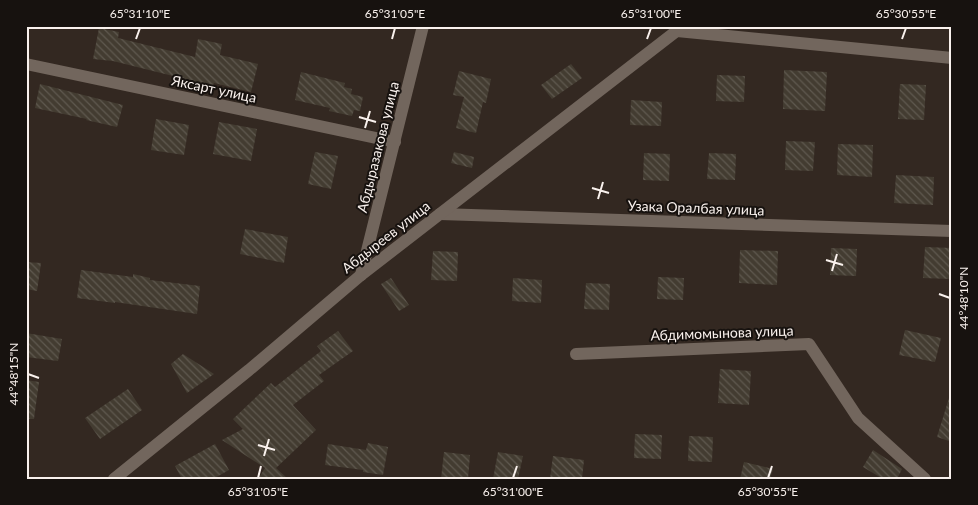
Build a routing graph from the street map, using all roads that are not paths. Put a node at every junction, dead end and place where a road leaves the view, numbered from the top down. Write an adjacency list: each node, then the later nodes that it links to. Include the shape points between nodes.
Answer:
1 (423, 26): 5 (street, Абдыразакова улица)
2 (679, 28): 3 (street); 6 (street, Абдыреев улица)
3 (952, 58)
4 (26, 64): 5 (street, Яксарт улица)
5 (395, 142): 8 (street, Абдыразакова улица)
6 (440, 214): 7 (street, Узака Оралбая улица); 8 (street, Абдыреев улица)
7 (952, 231)
8 (361, 275): 10 (street, Абдыреев улица)
9 (576, 354): 11 (street, Абдимомынова улица, via 809,344 858,418)
10 (114, 479)
11 (925, 479)

